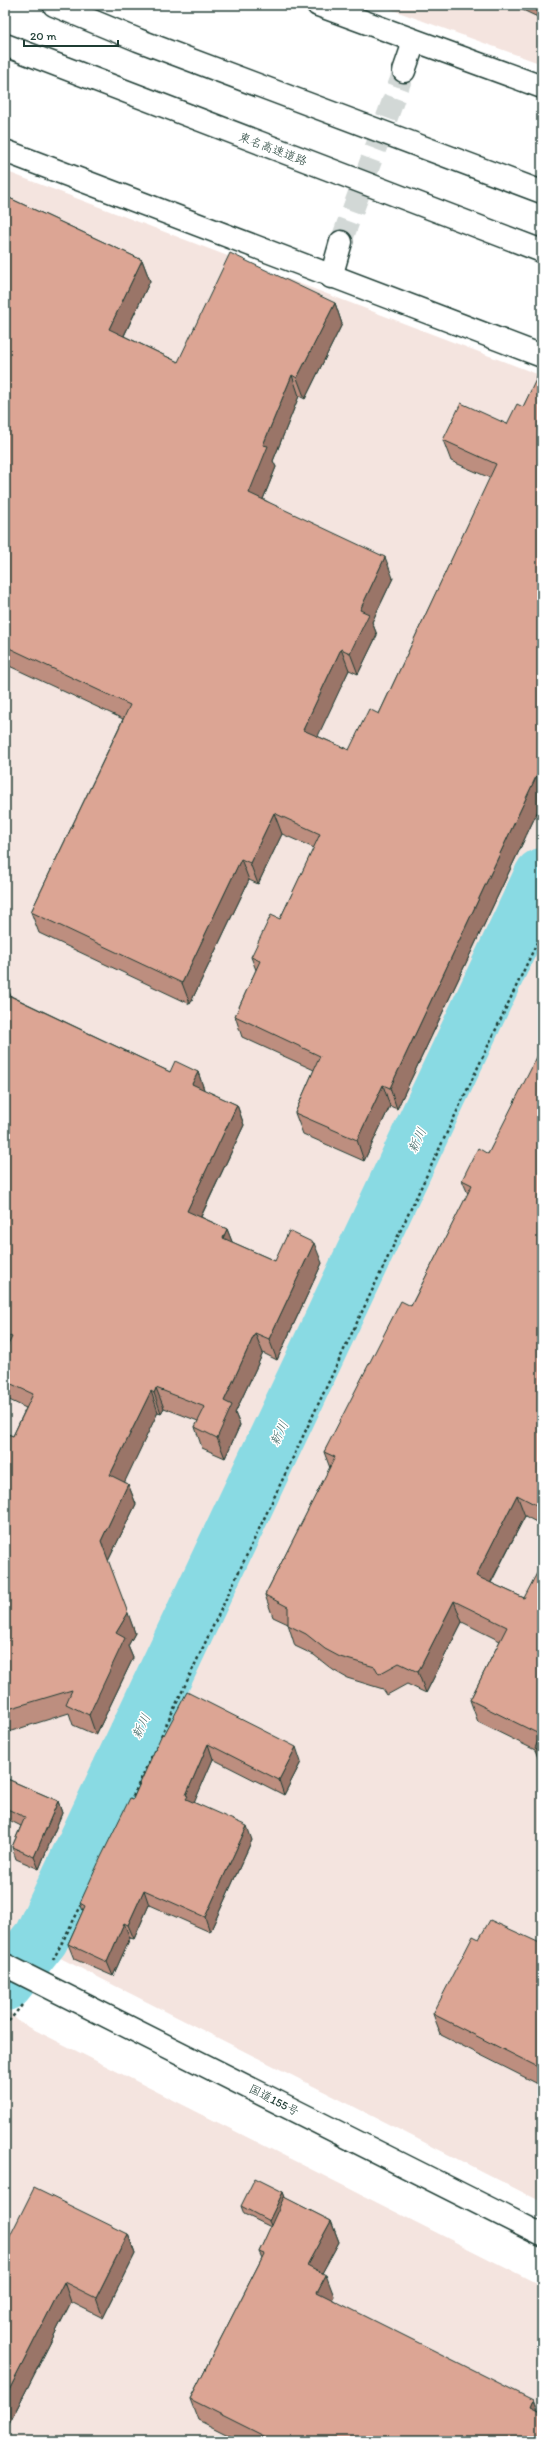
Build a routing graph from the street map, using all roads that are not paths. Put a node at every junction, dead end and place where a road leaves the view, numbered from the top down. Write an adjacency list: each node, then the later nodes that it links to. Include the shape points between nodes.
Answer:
1 (54, 5): 8 (main road, via 138,40)
2 (318, 5): 3 (main road)
3 (414, 42): 5 (main road); 6 (main road)
4 (5, 45): 10 (main road, 東名高速道路)
5 (404, 71)
6 (542, 87)
7 (5, 151): 11 (main road)
8 (542, 192)
9 (341, 242): 11 (main road)
10 (542, 251)
11 (330, 277): 12 (main road)
12 (542, 356)
13 (5, 1965): 14 (main road, 国道155号)
14 (542, 2235)

